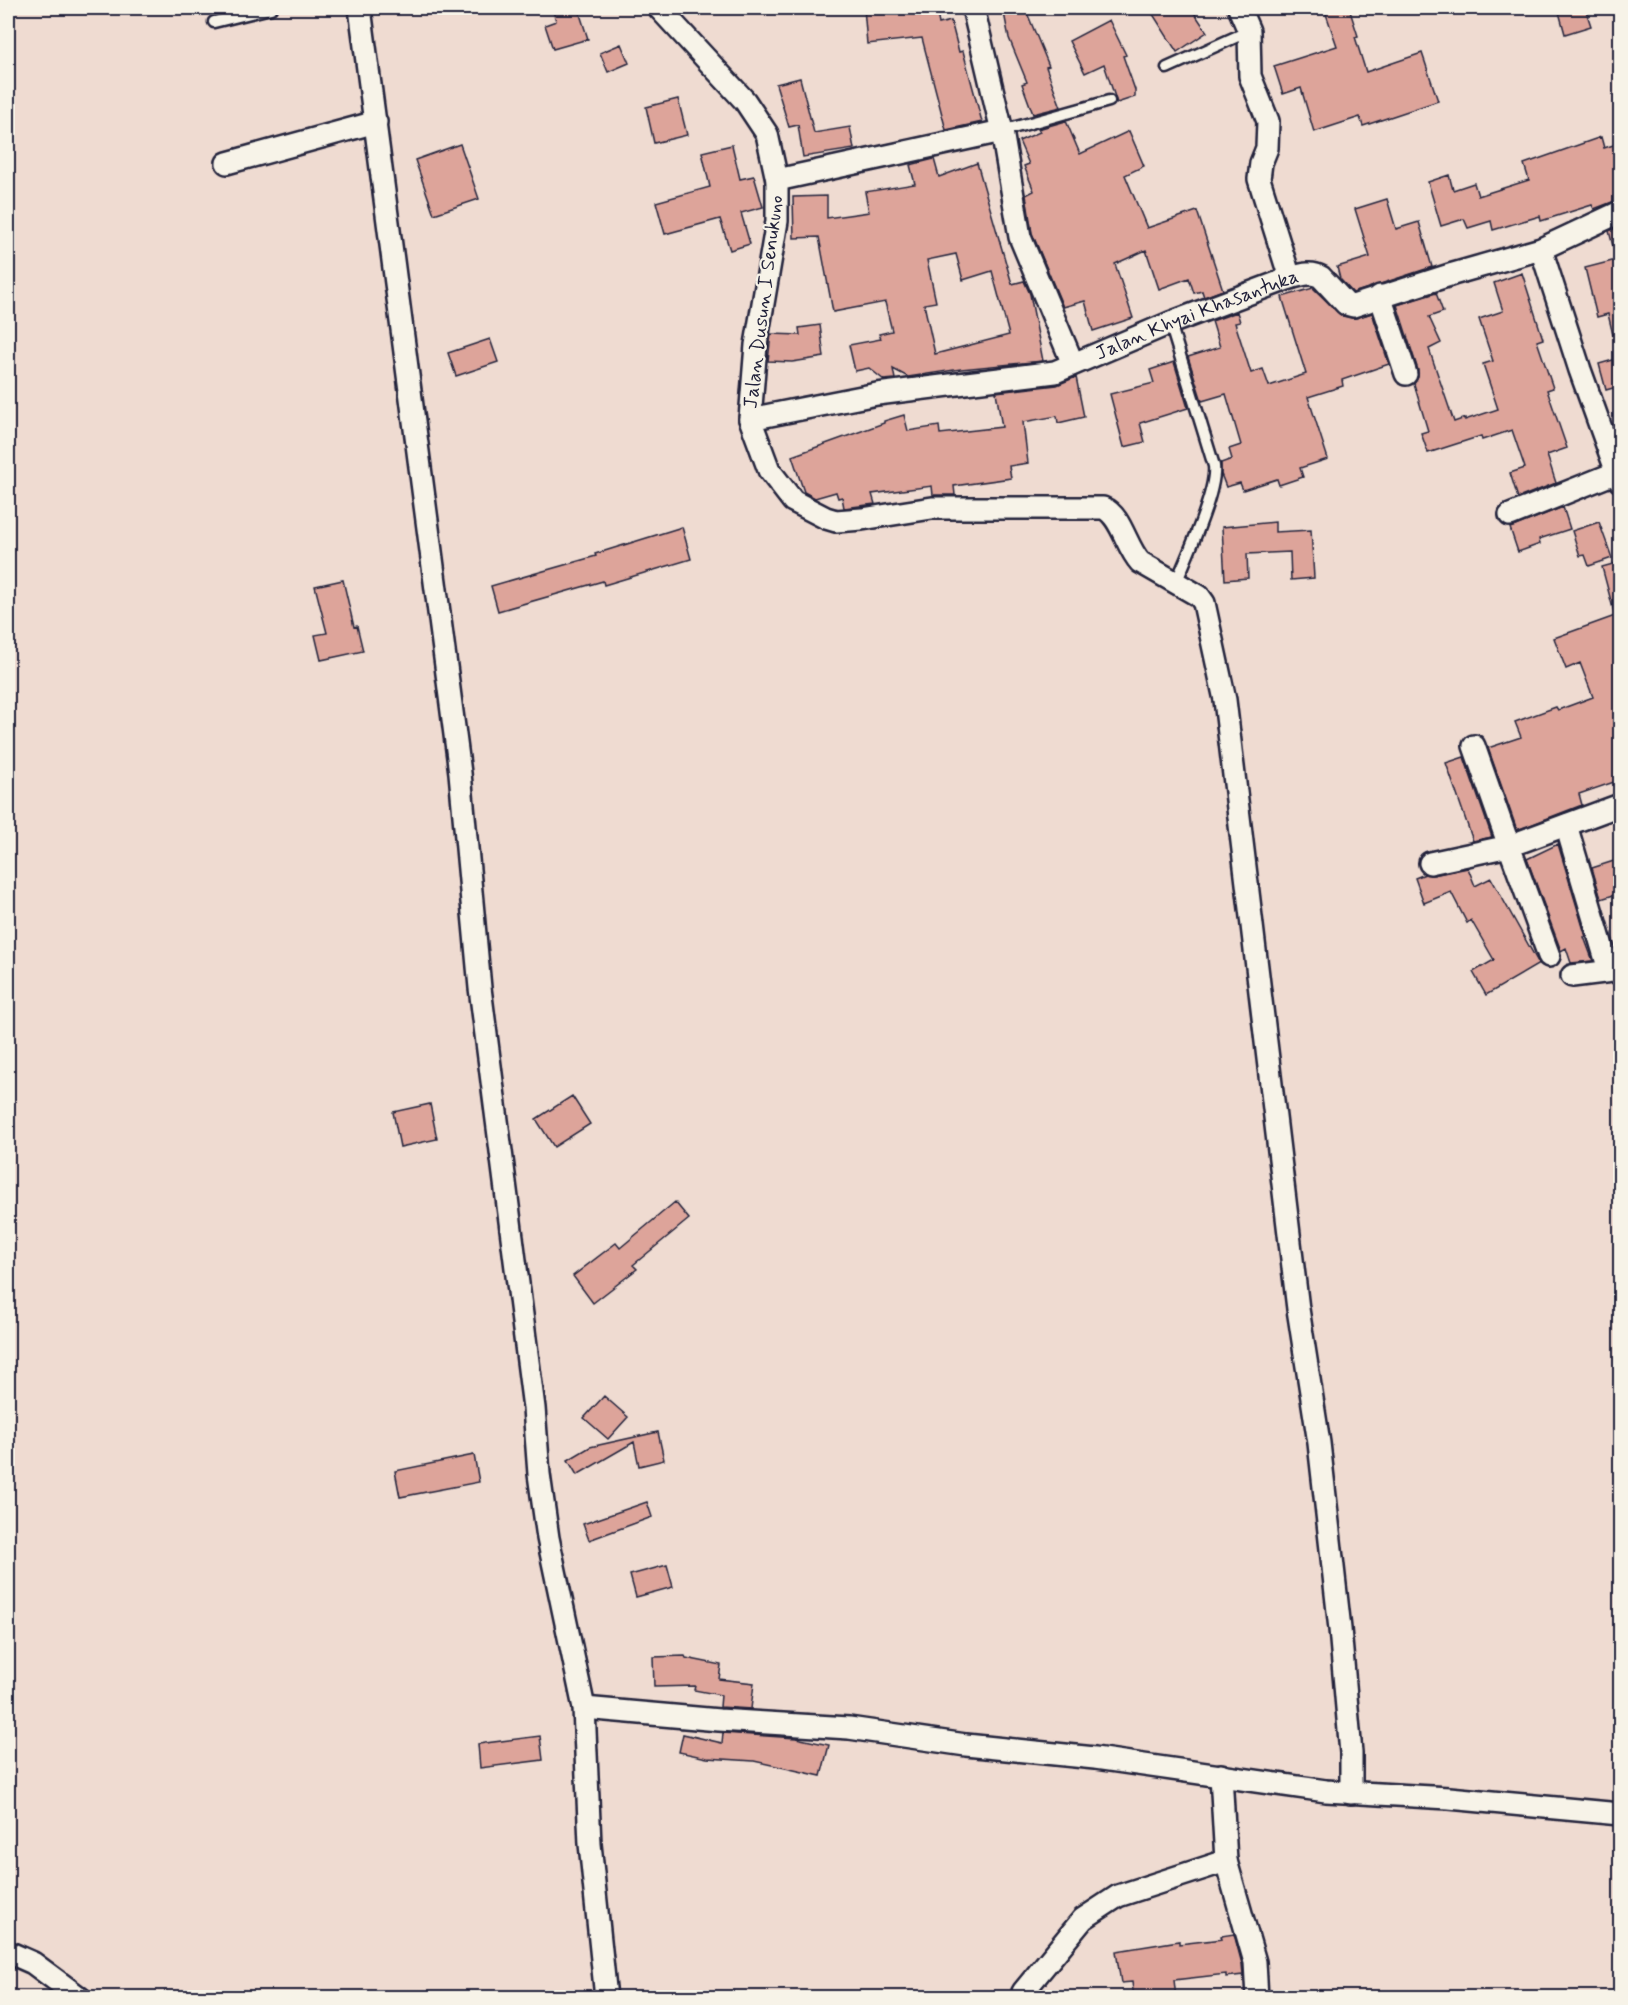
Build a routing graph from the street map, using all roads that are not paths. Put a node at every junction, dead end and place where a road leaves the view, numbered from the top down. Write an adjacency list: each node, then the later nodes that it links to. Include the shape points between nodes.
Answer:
1 (272, 8): 6 (lane)
2 (360, 8): 10 (street)
3 (659, 8): 13 (street, Jalan Dusun I Senukuno, via 745,101 767,134)
4 (973, 8): 11 (street)
5 (1239, 8): 7 (street)
6 (214, 22)
7 (1249, 31): 8 (lane); 16 (street, via 1250,76 1268,122 1267,148 1259,178)
8 (1167, 68)
9 (1109, 101): 11 (lane)
10 (376, 122): 12 (street); 33 (street, via 460,773 479,976 539,1474 548,1539)
11 (1002, 131): 13 (street); 19 (street, via 1020,237)
12 (227, 163)
13 (777, 180): 21 (street, Jalan Dusun I Senukuno, via 777,221 756,345)
14 (1620, 212): 15 (street, Jalan Khyai Khasantuka)
15 (1541, 249): 17 (street, Jalan Khyai Khasantuka); 22 (street, via 1580,370)
16 (1290, 278): 17 (street, Jalan Khyai Khasantuka, via 1316,274 1349,306); 18 (street, Jalan Khyai Khasantuka)
17 (1380, 296): 20 (street)
18 (1170, 323): 19 (street, Jalan Khyai Khasantuka); 24 (lane, via 1215,476)
19 (1073, 364): 21 (street, Jalan Khyai Khasantuka, via 1055,372 877,394)
20 (1406, 374)
21 (750, 419): 24 (street, Jalan Dusun I Senukuno, via 769,470 794,501 826,518 862,519 932,508 1103,508 1113,514 1140,562)
22 (1620, 475): 23 (street)
23 (1510, 515)
24 (1176, 583): 35 (street, Jalan Dusun I Senukuno, via 1204,603 1226,700 1296,1297 1319,1443 1341,1640)
25 (1474, 746): 28 (street)
26 (1620, 805): 27 (street)
27 (1566, 825): 28 (street); 31 (street)
28 (1509, 846): 29 (street); 30 (street)
29 (1430, 863)
30 (1549, 956)
31 (1615, 970): 32 (street)
32 (1572, 976)
33 (584, 1708): 34 (street, via 849,1728); 41 (street, via 590,1844)
34 (1221, 1775): 35 (street); 37 (street)
35 (1352, 1793): 36 (street)
36 (1620, 1814)
37 (1226, 1861): 39 (street, via 1118,1896 1083,1919); 42 (street, via 1255,1962)
38 (8, 1952): 40 (street, via 33,1963)
39 (1023, 1992)
40 (80, 1998)
41 (606, 1998)
42 (1257, 1998)

